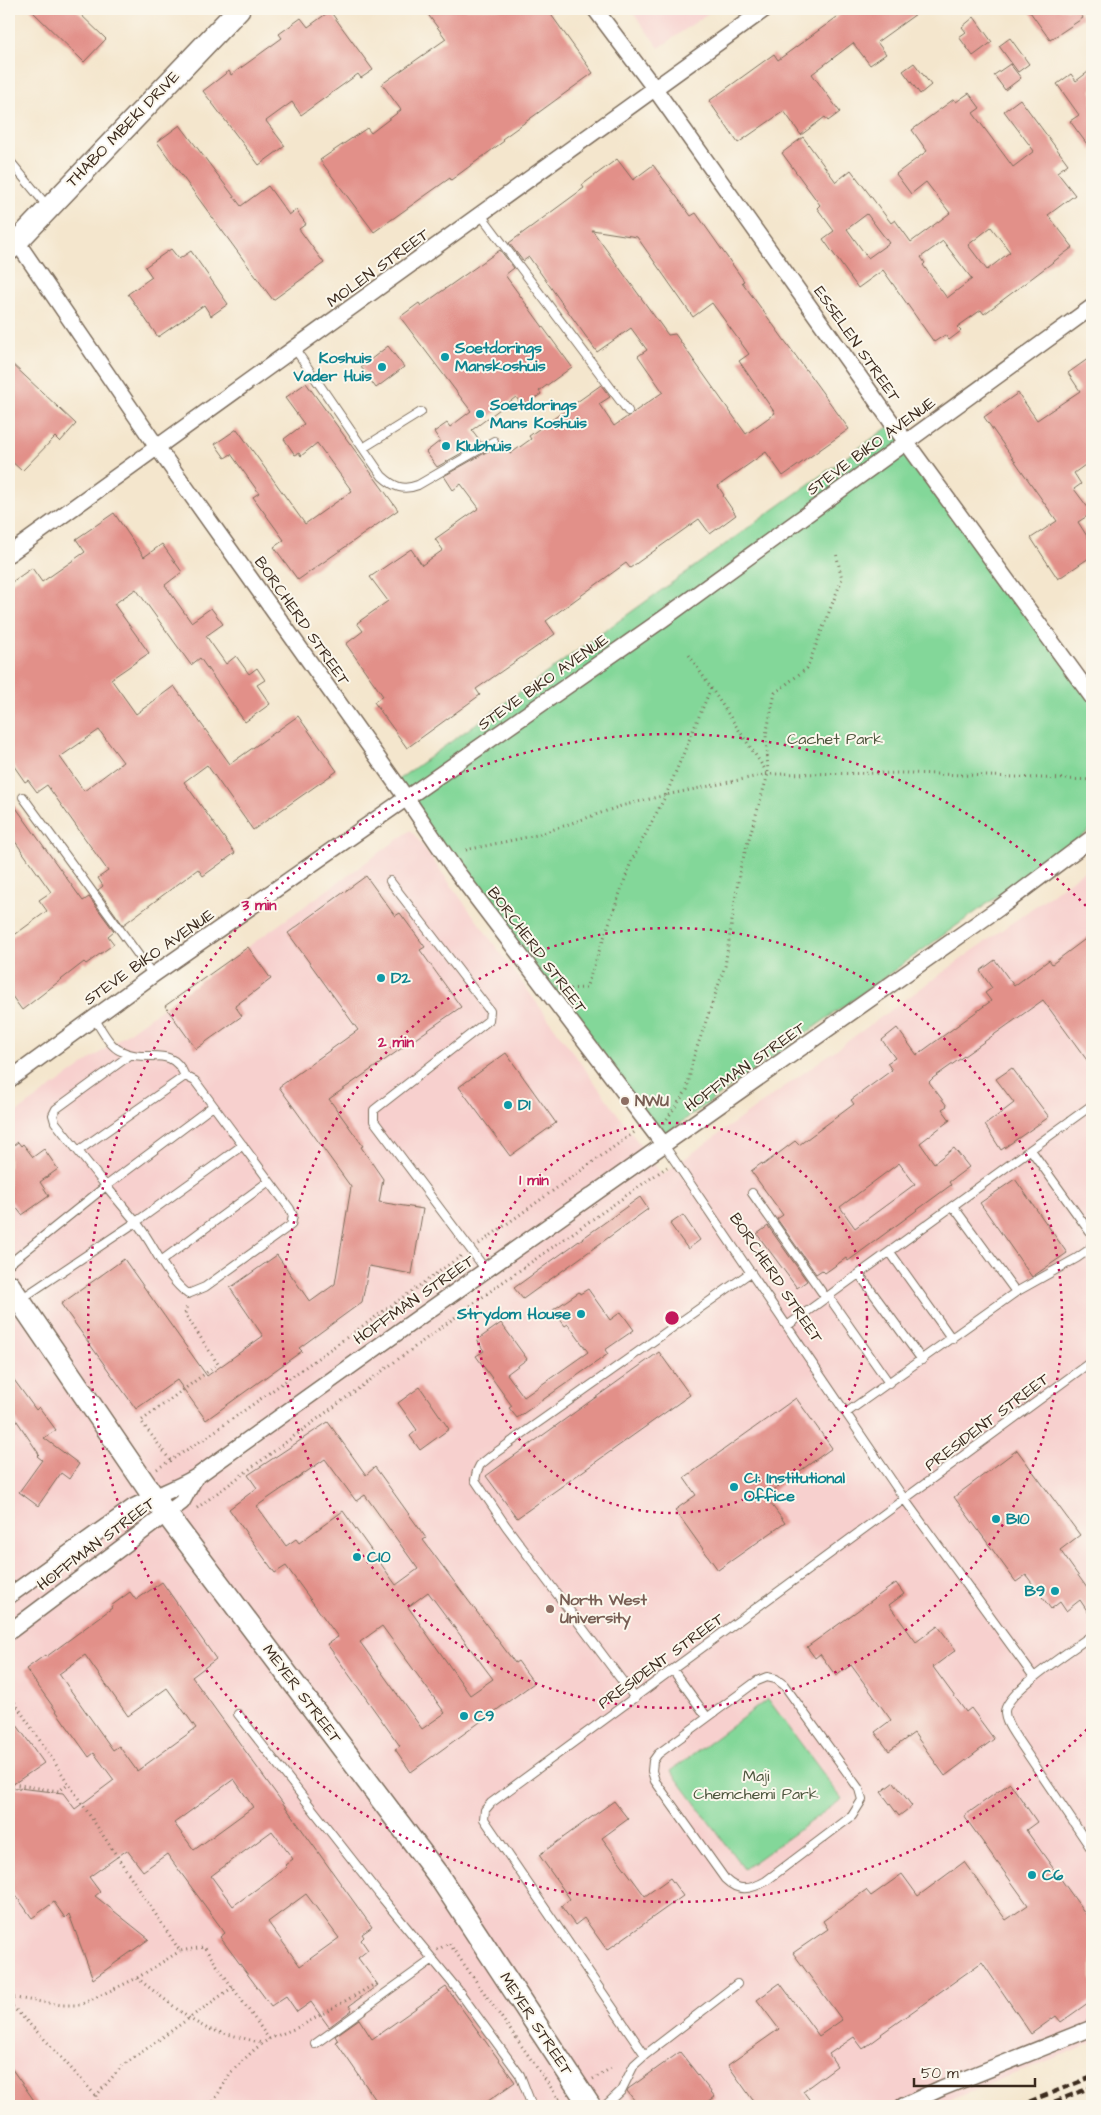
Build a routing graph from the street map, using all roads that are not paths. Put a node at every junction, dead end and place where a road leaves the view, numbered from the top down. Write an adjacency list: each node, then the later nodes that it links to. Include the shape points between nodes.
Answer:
1 (238, 9): 6 (street, THABO MBEKI DRIVE)
2 (594, 9): 4 (street, ESSELEN STREET)
3 (765, 9): 4 (street, MOLEN STREET)
4 (655, 89): 7 (street, MOLEN STREET); 14 (street, ESSELEN STREET)
5 (9, 160): 6 (lane)
6 (48, 207): 8 (street, THABO MBEKI DRIVE)
7 (481, 215): 10 (street, MOLEN STREET); 11 (lane)
8 (13, 246): 15 (street, BORCHERD STREET)
9 (1092, 307): 14 (street, STEVE BIKO AVENUE)
10 (295, 349): 15 (street, MOLEN STREET); 16 (lane)
11 (628, 411)
12 (421, 412): 16 (lane)
13 (494, 441): 16 (lane, via 408,489 389,483)
14 (906, 442): 18 (street, ESSELEN STREET); 20 (street, STEVE BIKO AVENUE, via 663,619)
15 (157, 447): 17 (street, MOLEN STREET); 20 (street, BORCHERD STREET)
16 (363, 448)
17 (9, 554)
18 (1092, 697)
19 (23, 797): 23 (lane)
20 (407, 798): 23 (street, STEVE BIKO AVENUE); 30 (street, BORCHERD STREET, via 454,868)
21 (1092, 838): 30 (street, HOFFMAN STREET, via 1000,908)
22 (390, 881): 44 (lane, via 490,1011 489,1020 374,1110 374,1120)
23 (153, 975): 24 (street, STEVE BIKO AVENUE)
24 (94, 1018): 25 (lane, via 119,1051); 27 (street, STEVE BIKO AVENUE)
25 (130, 1055): 26 (lane, via 173,1058); 33 (lane, via 56,1108 55,1122)
26 (185, 1076): 29 (lane, via 195,1081); 33 (lane)
27 (9, 1080)
28 (1092, 1105): 32 (lane)
29 (213, 1106): 31 (lane); 35 (lane)
30 (655, 1134): 44 (street, HOFFMAN STREET); 45 (lane, BORCHERD STREET)
31 (243, 1145): 34 (lane); 38 (lane)
32 (1031, 1150): 37 (lane); 39 (lane)
33 (78, 1151): 35 (lane)
34 (269, 1181): 42 (lane); 42 (lane, via 290,1209 293,1216 291,1225 205,1287 188,1294)
35 (106, 1186): 38 (lane); 43 (lane)
36 (752, 1193): 49 (lane)
37 (953, 1206): 41 (lane); 47 (lane)
38 (136, 1222): 42 (lane); 48 (lane)
39 (1092, 1235)
40 (1092, 1244): 47 (lane, via 1077,1258)
41 (890, 1252): 46 (lane); 51 (lane)
42 (161, 1262)
43 (9, 1264)
44 (486, 1270): 56 (street, HOFFMAN STREET)
45 (751, 1272): 50 (lane, BORCHERD STREET); 65 (lane, via 491,1456 476,1470 475,1480 506,1526)
46 (859, 1274): 49 (lane); 52 (lane)
47 (1016, 1292): 51 (lane)
48 (14, 1293): 57 (street, MEYER STREET)
49 (827, 1297): 50 (lane); 54 (lane)
50 (787, 1326): 55 (lane, BORCHERD STREET)
51 (952, 1339): 52 (lane)
52 (922, 1360): 54 (lane)
53 (1092, 1361): 58 (lane, PRESIDENT STREET)
54 (889, 1383): 55 (lane)
55 (846, 1413): 58 (lane, BORCHERD STREET)
56 (196, 1477): 57 (street, HOFFMAN STREET); 59 (street, HOFFMAN STREET, via 182,1502)
57 (154, 1496): 59 (street, MEYER STREET); 60 (street, HOFFMAN STREET, via 133,1507)
58 (905, 1500): 63 (lane, PRESIDENT STREET); 64 (lane, BORCHERD STREET)
59 (167, 1513): 61 (street, HOFFMAN STREET); 75 (street, MEYER STREET, bridge, via 438,1876)
60 (9, 1596)
61 (9, 1632)
62 (1092, 1635): 64 (lane)
63 (673, 1670): 65 (lane, PRESIDENT STREET); 67 (lane)
64 (1034, 1677): 68 (lane, via 1008,1702 1005,1711 1007,1723)
65 (635, 1698): 73 (lane, PRESIDENT STREET, via 491,1803 485,1810 484,1819)
66 (238, 1714): 69 (lane)
67 (707, 1717): 67 (lane, via 757,1681 767,1677 776,1679 784,1685 859,1789 862,1800 852,1816 755,1888 742,1889 725,1879 655,1781 652,1771 658,1754)
68 (1092, 1850)
69 (433, 1959): 72 (lane); 74 (lane, via 520,2075)
70 (737, 1984): 73 (lane)
71 (1092, 2028): 77 (street)
72 (315, 2044)
73 (645, 2055): 76 (lane, via 634,2065 621,2092)
74 (532, 2106)
75 (590, 2106)
76 (605, 2106)
77 (903, 2106)

